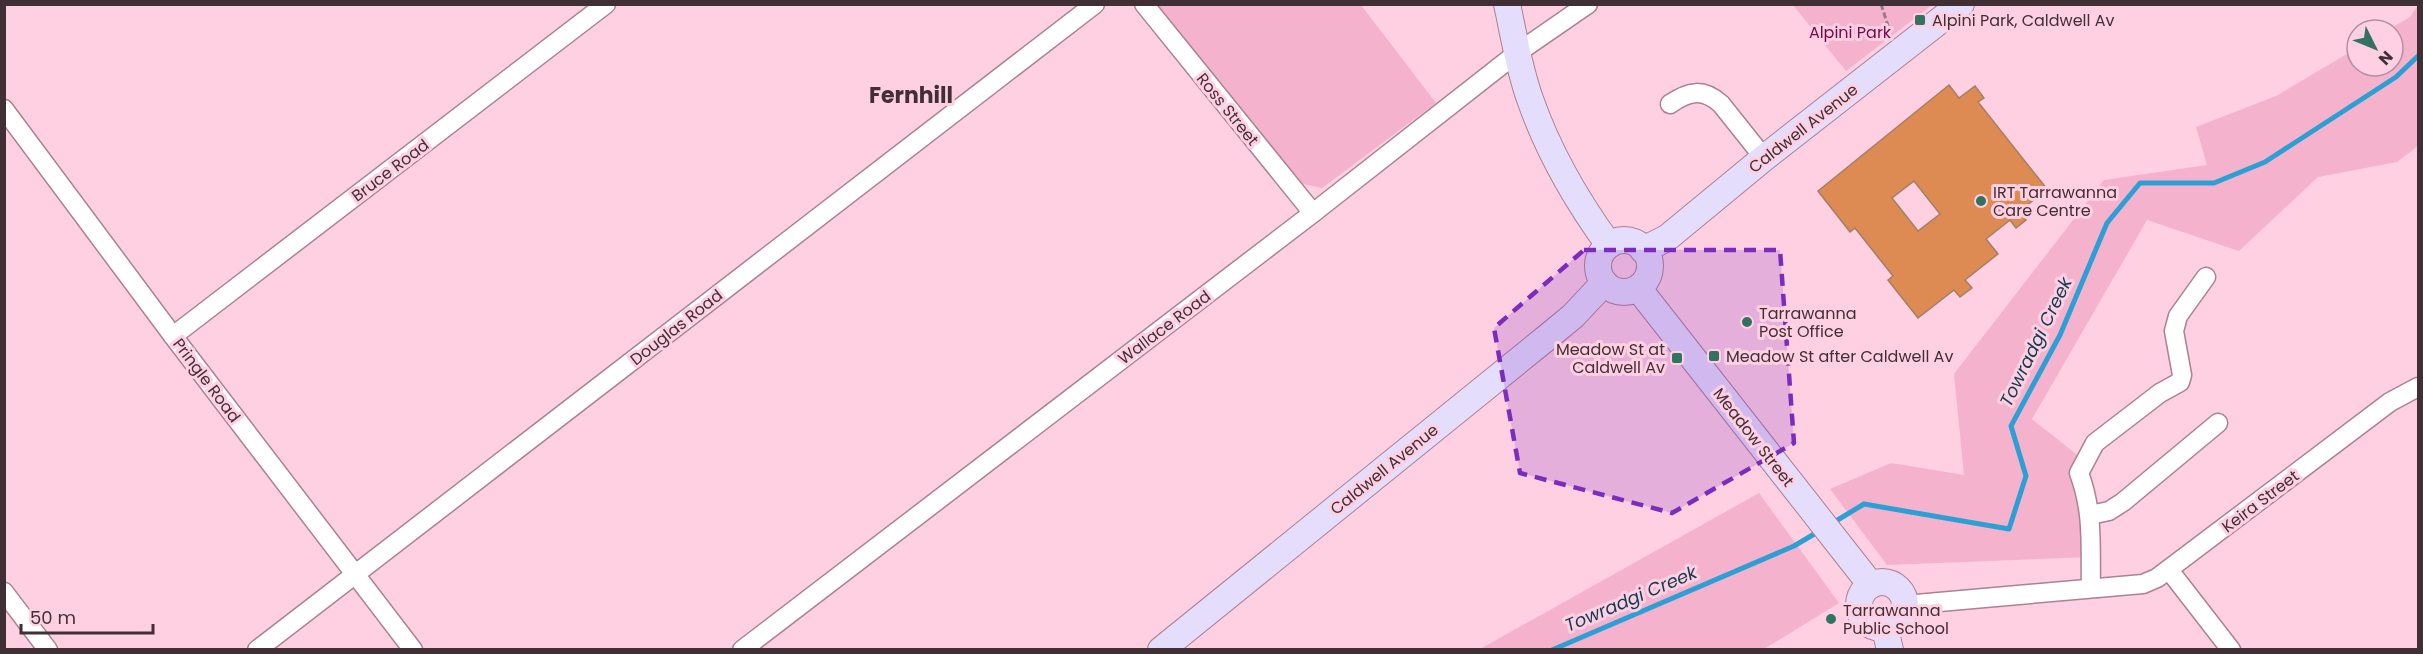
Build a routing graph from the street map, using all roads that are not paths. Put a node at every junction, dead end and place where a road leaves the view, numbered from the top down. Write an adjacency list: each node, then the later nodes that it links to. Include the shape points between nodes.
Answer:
1 (1095, 4): 22 (street, Douglas Road)
2 (1144, 4): 11 (street, Ross Street)
3 (1507, 4): 7 (main road)
4 (1588, 4): 7 (street, Wallace Road)
5 (1961, 4): 10 (main road, Caldwell Avenue)
6 (605, 5): 17 (street, Bruce Road)
7 (1517, 53): 11 (street, Wallace Road); 12 (main road, via 1530,99 1563,173)
8 (1670, 104): 10 (street, via 1693,92 1713,97)
9 (4, 109): 17 (street, Pringle Road)
10 (1764, 158): 13 (main road, Caldwell Avenue, via 1667,238)
11 (1313, 213): 31 (street, Wallace Road)
12 (1609, 245): 13 (main road, via 1624,240); 15 (main road, via 1598,265)
13 (1643, 250): 16 (main road, via 1649,262 1648,274)
14 (2206, 277): 20 (street, via 2178,316 2174,331 2180,382 2096,443 2079,473)
15 (1604, 283): 16 (main road, via 1619,292); 32 (main road, Caldwell Avenue, via 1573,316)
16 (1638, 288): 23 (main road, Meadow Street)
17 (173, 336): 22 (street, Pringle Road)
18 (2418, 387): 21 (street, Keira Street, via 2390,402)
19 (2218, 423): 20 (street, via 2123,502 2109,511)
20 (2091, 515): 24 (street)
21 (2169, 570): 24 (street, Keira Street, via 2143,584); 33 (street)
22 (354, 575): 29 (street, Douglas Road); 30 (street, Pringle Road)
23 (1871, 585): 26 (main road, via 1893,584 1903,594); 27 (main road, via 1861,597 1860,612)
24 (2091, 588): 26 (street, Keira Street)
25 (4, 592): 28 (street)
26 (1905, 605): 27 (main road, via 1903,616)
27 (1888, 639)
28 (48, 650)
29 (257, 650)
30 (413, 650)
31 (742, 650)
32 (1161, 650)
33 (2231, 650)

